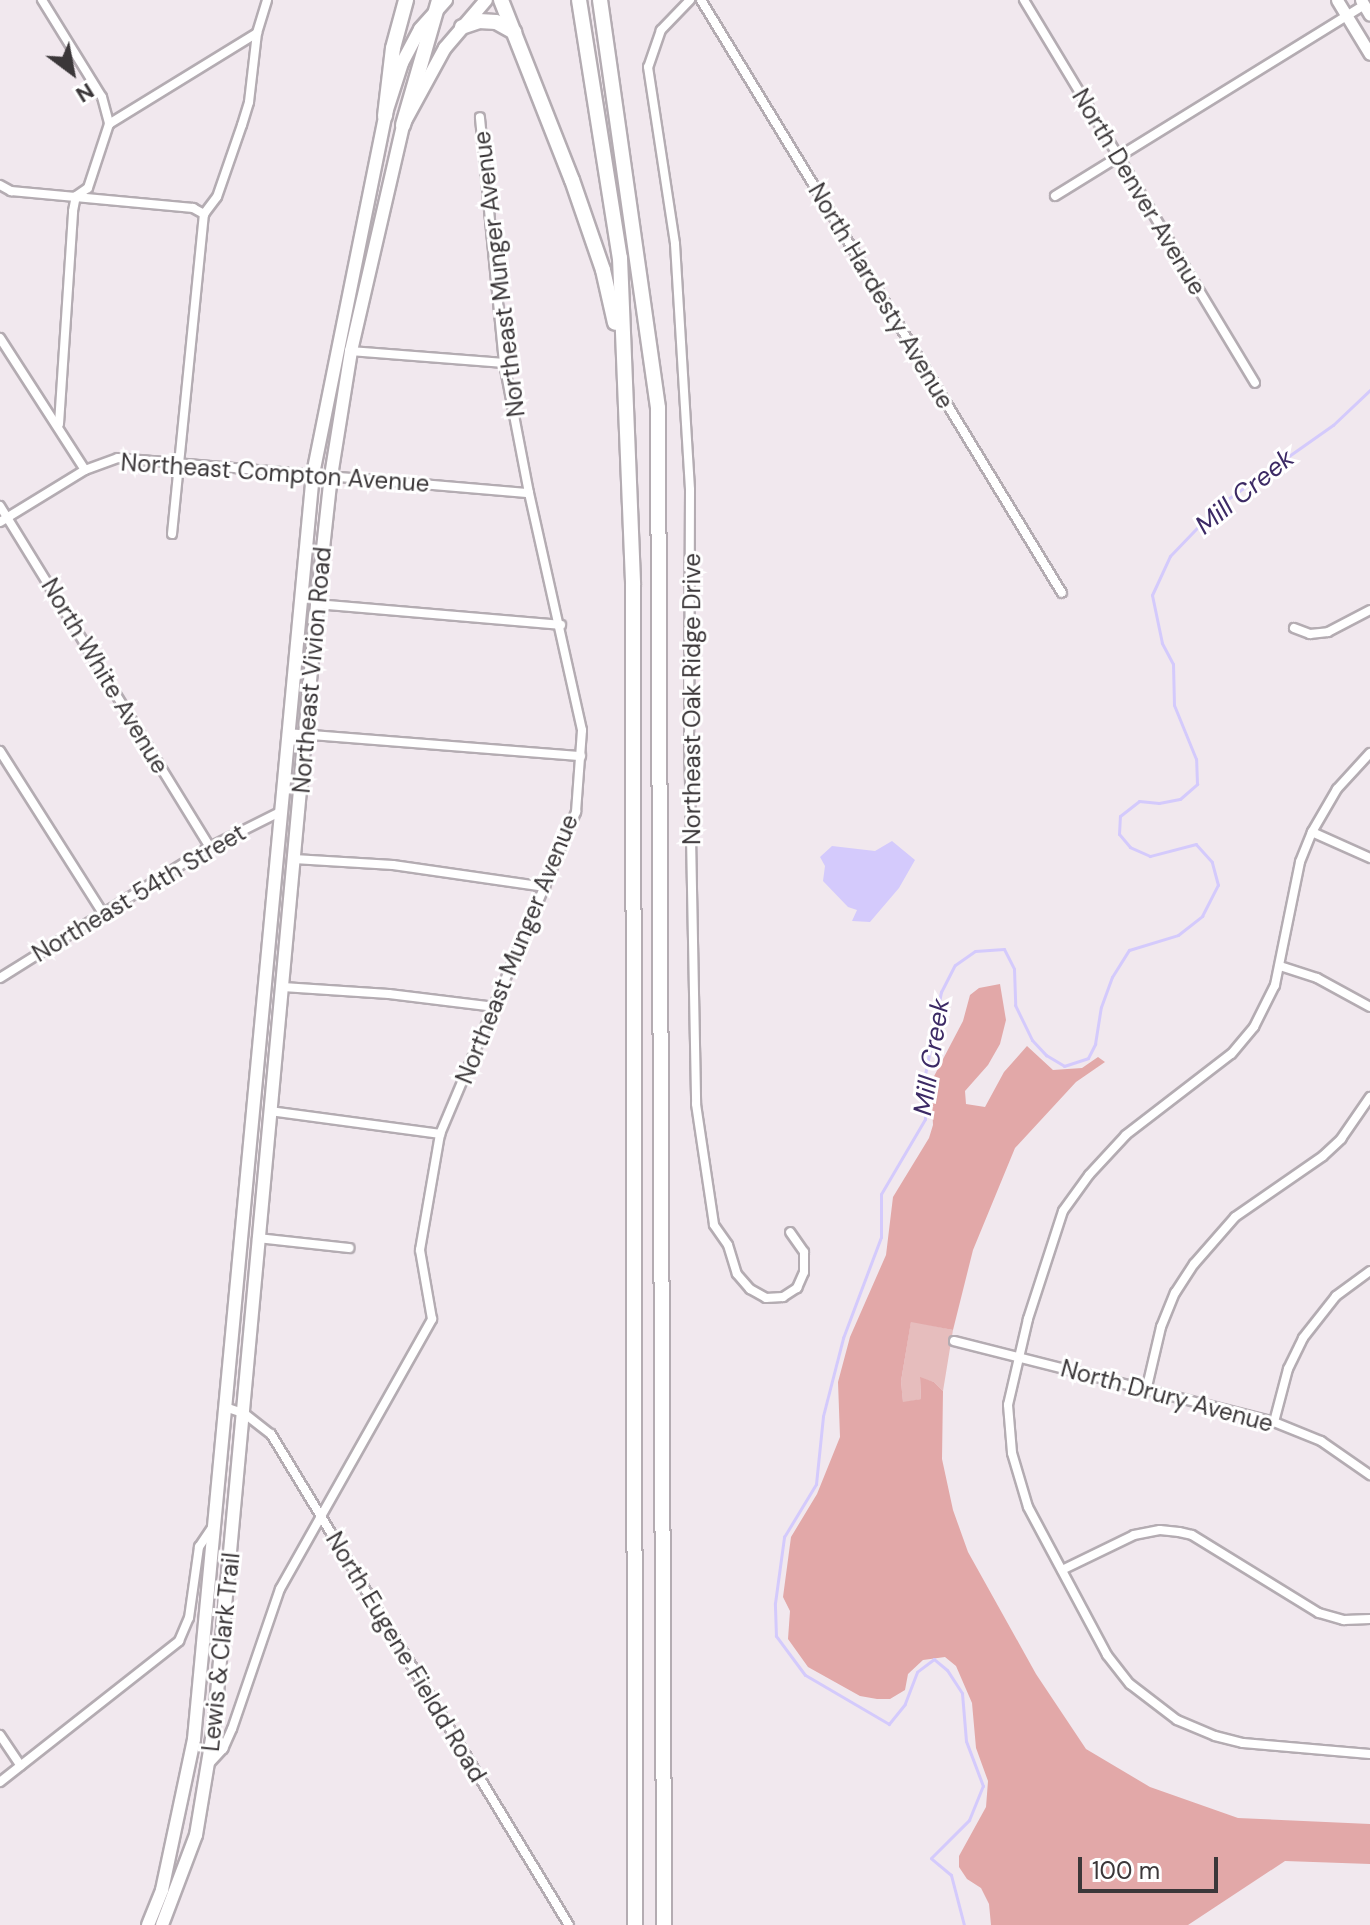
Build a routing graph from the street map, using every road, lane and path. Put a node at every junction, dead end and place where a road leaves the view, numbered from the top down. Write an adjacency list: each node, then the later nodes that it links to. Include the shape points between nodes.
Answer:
1 (42, 0): 21 (street, via 102,97)
2 (267, 0): 17 (street)
3 (406, 0): 19 (highway, via 393,48)
4 (486, 0): 15 (main road, Northeast Vivion Road)
5 (501, 0): 16 (highway)
6 (579, 0): 30 (highway, via 620,258)
7 (600, 0): 94 (highway, via 658,408)
8 (690, 0): 67 (street, Northeast Oak Ridge Drive, via 661,30 648,67 675,244 690,490 696,1104 714,1225 728,1245 737,1274 766,1298 790,1293 804,1272 804,1252)
9 (701, 0): 42 (street, North Hardesty Avenue)
10 (1024, 0): 23 (street, North Denver Avenue)
11 (1337, 0): 14 (main road)
12 (440, 3): 19 (main road, Northeast Vivion Road, via 402,63); 22 (highway)
13 (1365, 7): 14 (street)
14 (1347, 16): 18 (main road); 23 (street)
15 (462, 27): 16 (highway, via 496,22); 22 (main road, Northeast Vivion Road)
16 (514, 32): 30 (highway, via 603,270)
17 (257, 33): 21 (street); 27 (street, via 242,125 226,176)
18 (1370, 54)
19 (385, 116): 36 (main road, Northeast Vivion Road)
20 (480, 117): 31 (street, Northeast Munger Avenue)
21 (109, 124): 25 (street, via 88,188)
22 (403, 125): 29 (main road, Northeast Vivion Road)
23 (1118, 156): 26 (street); 32 (street, North Denver Avenue)
24 (0, 185): 25 (street, via 11,191)
25 (76, 196): 27 (street, via 193,208); 33 (street)
26 (1055, 196)
27 (204, 214): 34 (street)
28 (0, 338): 33 (street, Northeast Compton Avenue)
29 (351, 351): 31 (street); 37 (main road, Northeast Vivion Road)
30 (624, 359): 93 (highway, via 633,601)
31 (504, 363): 38 (street, Northeast Munger Avenue)
32 (1255, 383)
33 (59, 424): 35 (street, Northeast Compton Avenue)
34 (180, 463): 35 (street, Northeast Compton Avenue, via 118,458); 36 (street, Northeast Compton Avenue); 41 (street)
35 (85, 470): 40 (street)
36 (313, 474): 37 (street, Northeast Compton Avenue); 47 (main road, Northeast Vivion Road)
37 (331, 476): 38 (street, Northeast Compton Avenue); 43 (main road, Northeast Vivion Road)
38 (529, 493): 45 (street, Northeast Munger Avenue)
39 (0, 506): 40 (street, North White Avenue)
40 (4, 519): 54 (street, North White Avenue)
41 (172, 534)
42 (1062, 593)
43 (317, 604): 45 (street); 48 (main road, Northeast Vivion Road)
44 (1370, 610): 46 (street, via 1328,632 1310,634)
45 (561, 625): 51 (street, Northeast Munger Avenue, via 582,730)
46 (1294, 628)
47 (287, 733): 48 (street); 52 (main road, Northeast Vivion Road)
48 (306, 734): 51 (street); 56 (main road, Northeast Vivion Road)
49 (0, 751): 58 (street)
50 (1370, 753): 53 (street, via 1337,789)
51 (581, 756): 57 (street, Northeast Munger Avenue, via 576,812)
52 (280, 812): 54 (street, Northeast 54th Street); 75 (main road, Northeast Vivion Road)
53 (1312, 832): 55 (street); 59 (street, via 1300,862)
54 (210, 847): 58 (street, Northeast 54th Street)
55 (1370, 858)
56 (294, 859): 57 (street, via 393,865); 61 (main road, Northeast Vivion Road)
57 (545, 887): 62 (street, Northeast Munger Avenue)
58 (103, 913): 60 (street, Northeast 54th Street)
59 (1280, 966): 63 (street, via 1317,978); 73 (street, via 1266,1006 1239,1045 1126,1135 1068,1204)
60 (0, 978)
61 (283, 987): 62 (street); 65 (main road, Northeast Vivion Road)
62 (495, 1007): 66 (street, Northeast Munger Avenue)
63 (1370, 1007)
64 (1370, 1097): 76 (street, via 1341,1139 1235,1217 1194,1264 1161,1327)
65 (270, 1111): 66 (street); 68 (main road, Northeast Vivion Road)
66 (440, 1134): 81 (street, Northeast Munger Avenue, via 420,1250 432,1319)
67 (790, 1232)
68 (257, 1238): 69 (street); 74 (main road, Northeast Vivion Road)
69 (349, 1248)
70 (1366, 1274): 71 (street); 79 (street, via 1336,1296 1303,1338 1288,1369)
71 (1370, 1285)
72 (954, 1341): 73 (street, North Drury Avenue)
73 (1020, 1355): 76 (street, North Drury Avenue); 83 (street, via 1008,1405 1012,1453 1028,1507)
74 (249, 1372): 78 (main road, Lewis & Clark Trail)
75 (228, 1378): 77 (main road, Lewis & Clark Trail)
76 (1146, 1391): 79 (street, North Drury Avenue)
77 (225, 1407): 78 (street, North Eugene Fieldd Road); 82 (main road, Lewis & Clark Trail)
78 (245, 1414): 81 (street, North Eugene Fieldd Road, via 271,1434); 87 (main road, Lewis & Clark Trail)
79 (1274, 1422): 80 (street, North Drury Avenue, via 1321,1441)
80 (1370, 1475)
81 (319, 1514): 87 (street, Northeast Munger Avenue, via 280,1589 223,1749); 92 (street, North Eugene Fieldd Road)
82 (214, 1526): 88 (street, via 199,1547 187,1624 174,1646); 90 (main road, Lewis & Clark Trail, via 194,1739 178,1826)
83 (1062, 1570): 84 (street, via 1134,1535 1179,1532 1319,1613 1344,1620); 86 (street, via 1118,1670 1177,1720 1243,1743)
84 (1370, 1619)
85 (0, 1735): 88 (street)
86 (1370, 1754)
87 (209, 1764): 91 (main road, Lewis & Clark Trail, via 196,1835)
88 (21, 1766): 89 (street)
89 (0, 1782)
90 (148, 1925)
91 (162, 1925)
92 (569, 1925)
93 (635, 1925)
94 (664, 1925)

